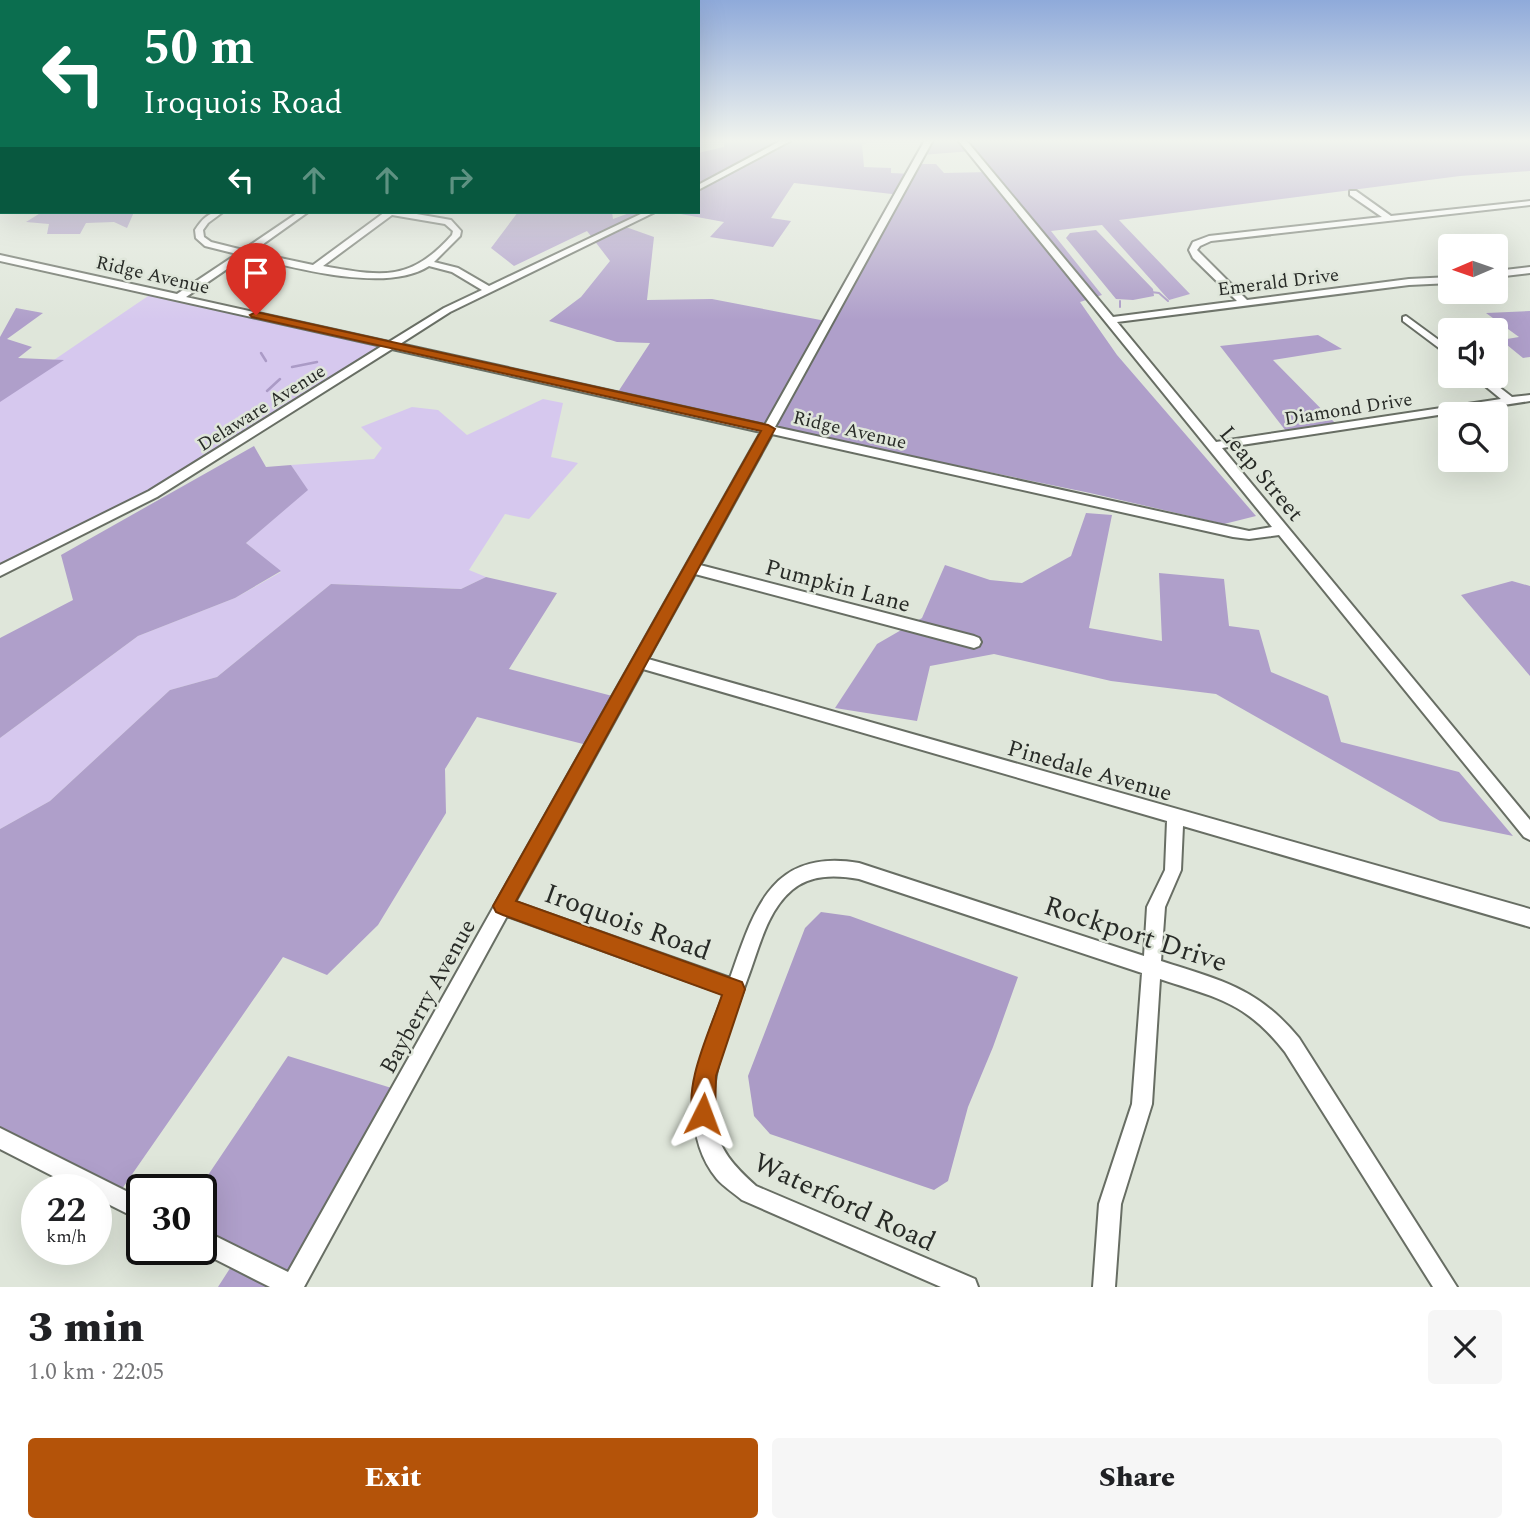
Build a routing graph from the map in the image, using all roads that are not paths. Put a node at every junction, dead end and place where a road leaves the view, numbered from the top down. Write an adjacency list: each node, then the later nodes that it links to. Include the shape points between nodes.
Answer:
1 (896, 200): 28 (street, Bayberry Avenue)
2 (1011, 200): 22 (street, Leap Street)
3 (1363, 200): 10 (street)
4 (1530, 203): 10 (street)
5 (216, 214): 11 (street, via 200,227 201,240)
6 (301, 214): 11 (street)
7 (388, 214): 14 (street)
8 (402, 214): 13 (street, via 448,222 457,230 452,241)
9 (646, 214): 18 (street, Delaware Avenue)
10 (1390, 219): 20 (street, via 1200,241 1193,250 1196,256)
11 (245, 252): 14 (street); 19 (street)
12 (0, 258): 19 (street, Ridge Avenue)
13 (427, 263): 14 (street, via 410,274 380,279); 18 (street, via 455,270)
14 (317, 266)
15 (1530, 270): 16 (street)
16 (1508, 273)
17 (1438, 281): 20 (street, Emerald Drive)
18 (487, 289): 24 (street, Delaware Avenue)
19 (178, 298): 24 (street, Ridge Avenue)
20 (1245, 303): 22 (street, Emerald Drive)
21 (1406, 318): 23 (street)
22 (1109, 320): 29 (street, Leap Street)
23 (1438, 344)
24 (390, 345): 28 (street, Ridge Avenue); 32 (street, Delaware Avenue, via 153,494)
25 (1493, 388): 27 (street)
26 (1530, 398): 27 (street, Diamond Drive)
27 (1510, 401): 29 (street, Diamond Drive)
28 (768, 429): 30 (street, Ridge Avenue, via 1233,533); 31 (street, Bayberry Avenue)
29 (1212, 446): 30 (street, Leap Street)
30 (1282, 530): 36 (street, Leap Street)
31 (691, 568): 33 (street, Pumpkin Lane); 34 (street, Bayberry Avenue)
32 (0, 571)
33 (974, 642)
34 (639, 662): 35 (street, Pinedale Avenue); 37 (street, Bayberry Avenue)
35 (1175, 818): 38 (street, Pinedale Avenue); 39 (street, via 1172,870 1156,907)
36 (1530, 832)
37 (503, 906): 40 (street, Iroquois Road); 44 (street, Bayberry Avenue)
38 (1530, 918)
39 (1152, 968): 40 (street, Rockport Drive, via 859,871 831,868 797,877 773,898); 46 (street, via 1142,1104 1110,1204); 47 (street, Rockport Drive, via 1233,994 1276,1026 1300,1056)
40 (735, 989): 45 (street, Waterford Road, via 712,1050 703,1094 705,1128 723,1169 740,1188 761,1199)
41 (0, 1138): 42 (street)
42 (126, 1202)
43 (217, 1248): 44 (street)
44 (292, 1287)
45 (967, 1287)
46 (1104, 1287)
47 (1446, 1287)

